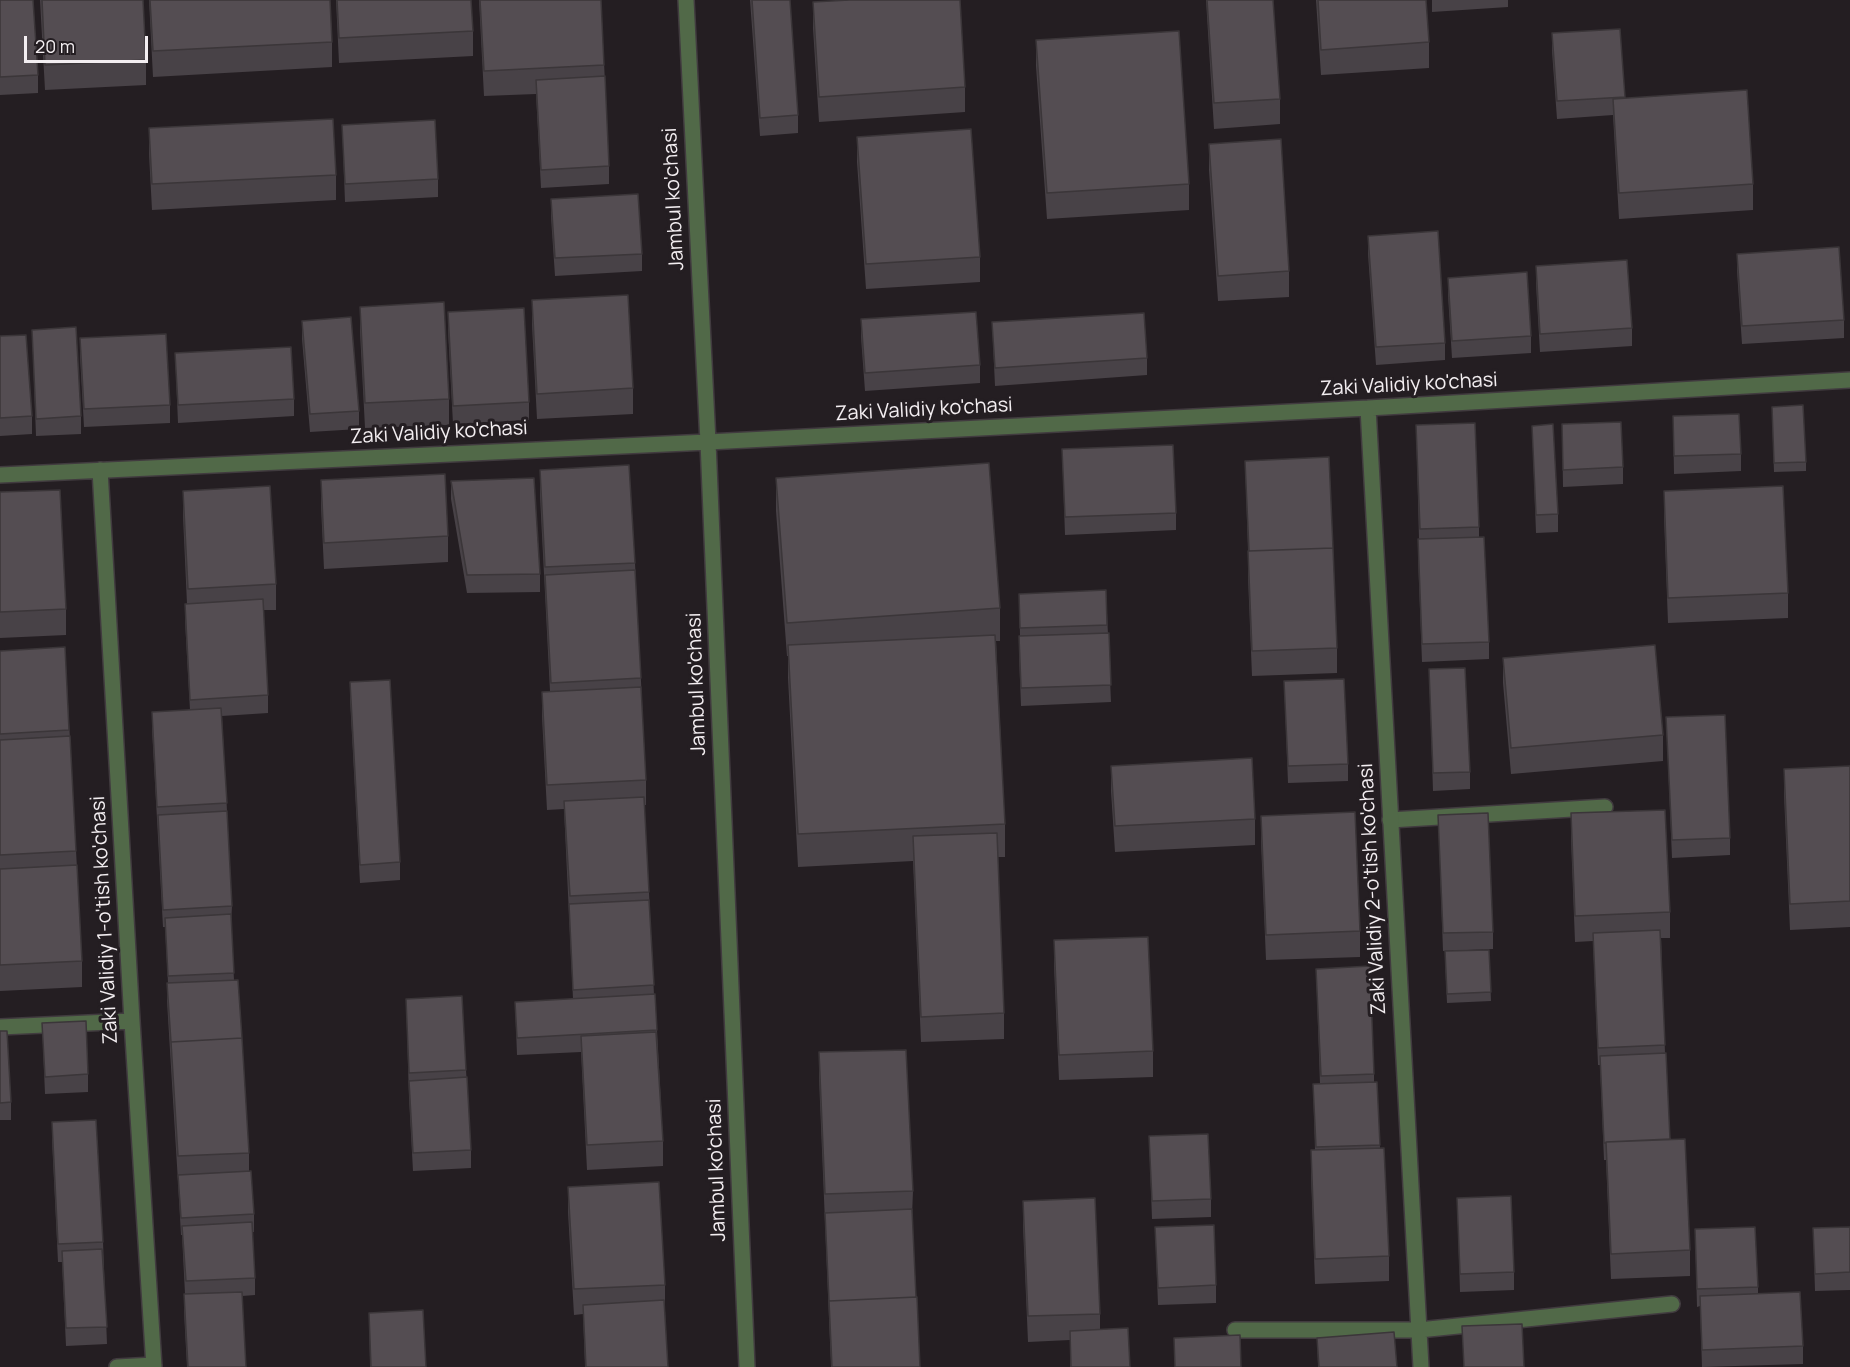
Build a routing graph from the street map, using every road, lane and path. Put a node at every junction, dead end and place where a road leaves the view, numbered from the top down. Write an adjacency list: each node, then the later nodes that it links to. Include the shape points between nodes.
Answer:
1 (686, 0): 4 (street, Jambul ko'chasi)
2 (1850, 380): 3 (street, Zaki Validiy ko'chasi)
3 (1368, 408): 4 (street, Zaki Validiy ko'chasi); 8 (street, Zaki Validiy 2-o'tish ko'chasi)
4 (708, 442): 5 (street, Zaki Validiy ko'chasi); 16 (street, Jambul ko'chasi)
5 (100, 470): 6 (street, Zaki Validiy ko'chasi); 9 (street, Zaki Validiy 1-o'tish ko'chasi)
6 (0, 475)
7 (1605, 807): 8 (street)
8 (1390, 820): 13 (street, Zaki Validiy 2-o'tish ko'chasi)
9 (132, 1022): 10 (street); 14 (street, Zaki Validiy 1-o'tish ko'chasi)
10 (0, 1028)
11 (1672, 1304): 13 (street)
12 (1235, 1330): 13 (street)
13 (1419, 1330): 17 (street, Zaki Validiy 2-o'tish ko'chasi)
14 (154, 1366): 15 (street)
15 (117, 1367)
16 (747, 1367)
17 (1421, 1367)

